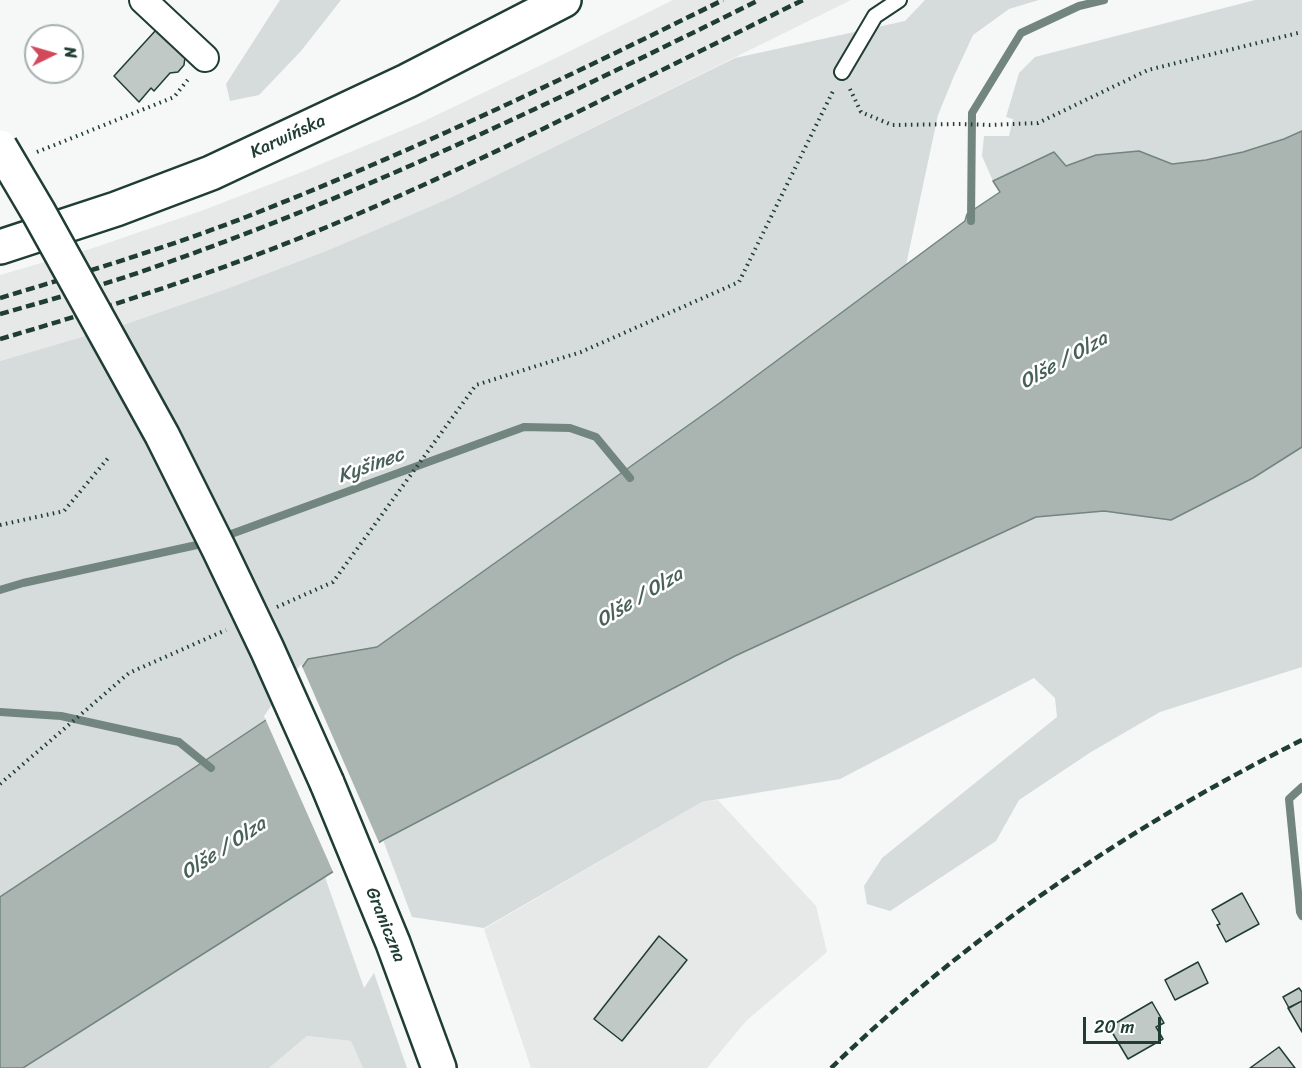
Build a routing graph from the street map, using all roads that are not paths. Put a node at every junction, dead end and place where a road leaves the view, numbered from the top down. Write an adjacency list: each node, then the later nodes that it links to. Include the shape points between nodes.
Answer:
1 (143, 0): 4 (street)
2 (564, 0): 7 (main road, Karwińska, via 406,81 211,173)
3 (899, 0): 5 (lane, via 875,16)
4 (205, 58)
5 (842, 72)
6 (0, 147): 8 (main road, Graniczna, bridge, via 162,435 257,629 327,783)
7 (0, 247)
8 (439, 1068)

